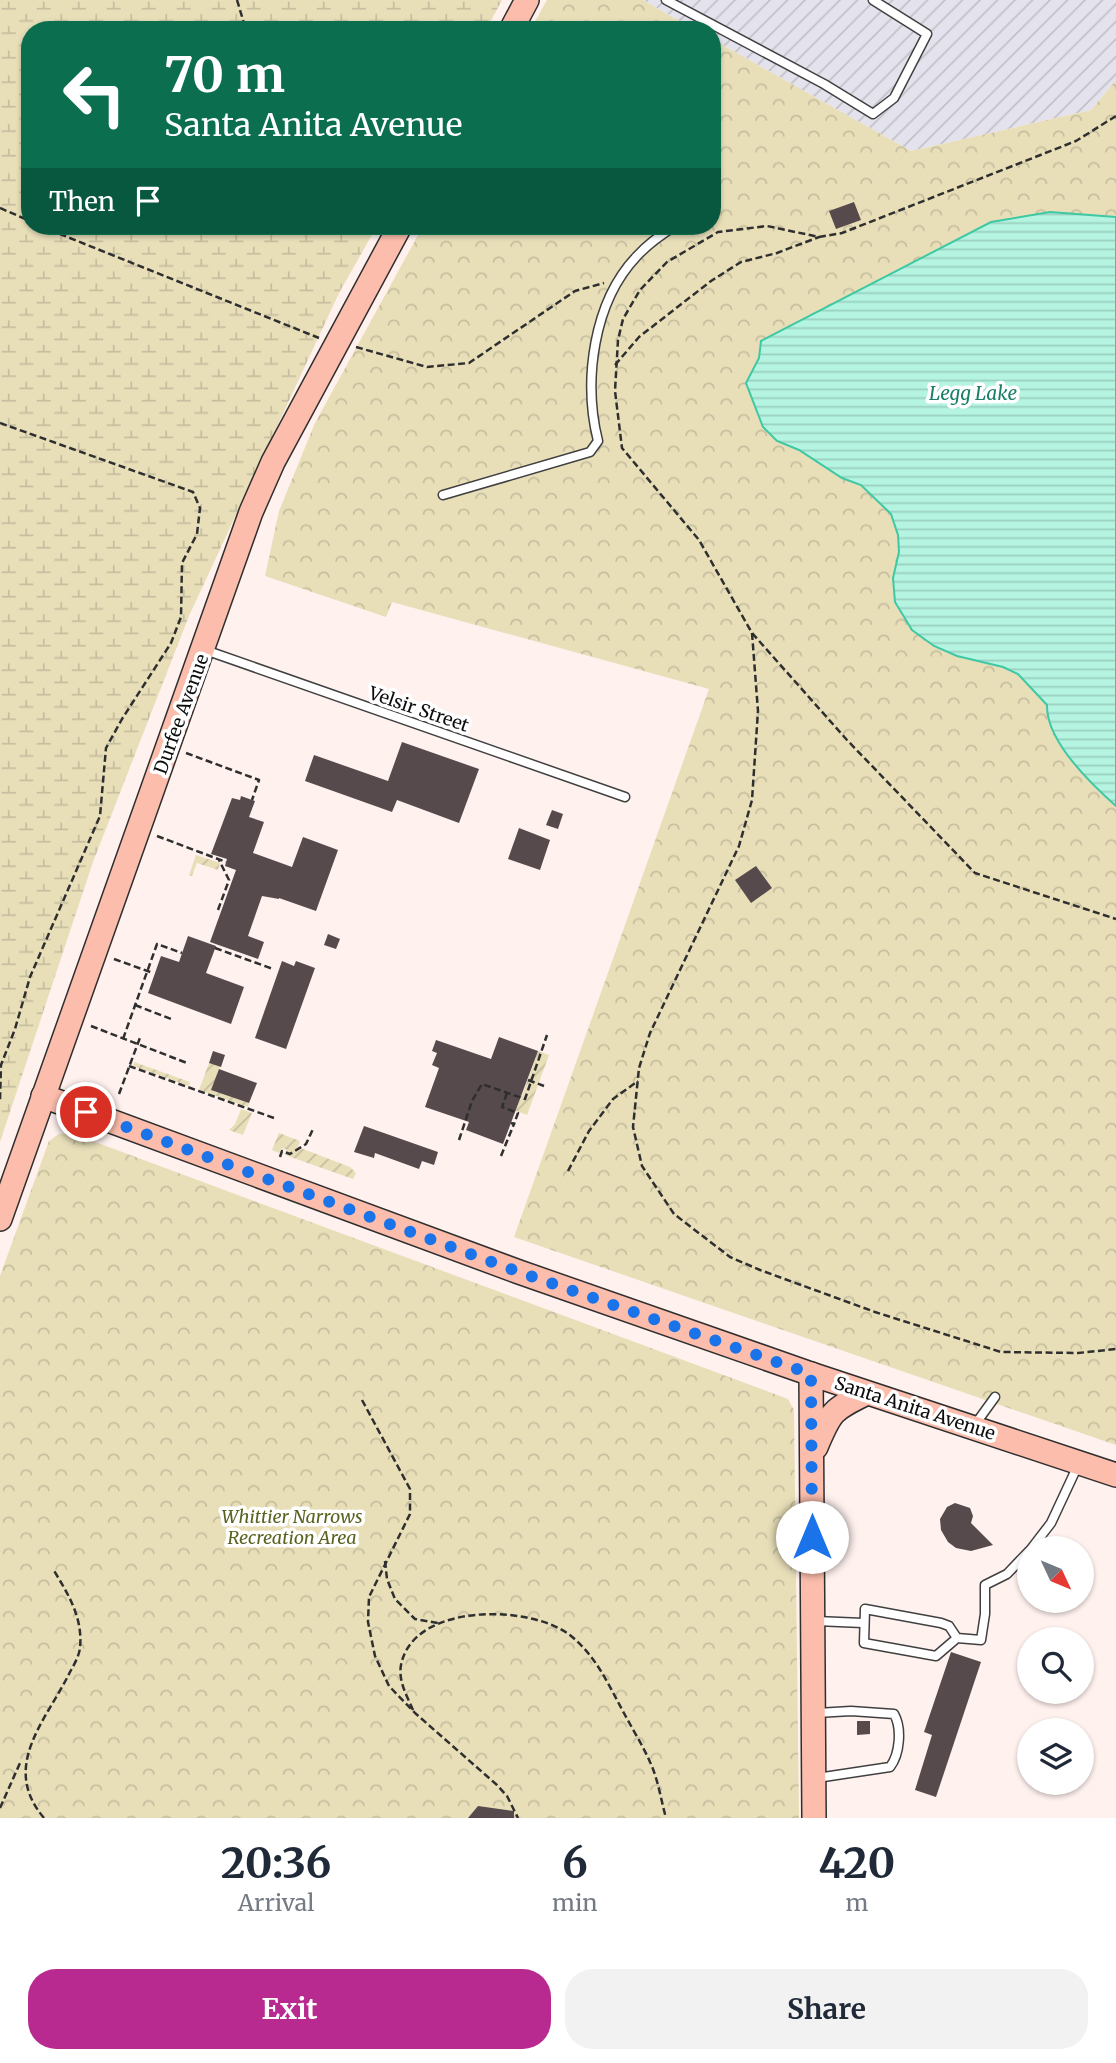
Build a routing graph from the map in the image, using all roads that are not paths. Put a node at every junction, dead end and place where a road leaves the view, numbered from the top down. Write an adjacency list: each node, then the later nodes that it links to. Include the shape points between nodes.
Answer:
1 (527, 0): 4 (main road)
2 (666, 0): 5 (lane)
3 (873, 0): 6 (lane, via 927,34 894,98 873,114)
4 (516, 21)
5 (706, 21)
6 (721, 29)
7 (395, 235): 10 (main road, Durfee Avenue, via 272,462)
8 (661, 235): 9 (lane, via 619,279 601,316 592,396 596,447)
9 (443, 495)
10 (204, 649): 11 (lane, Velsir Street); 12 (main road, Durfee Avenue)
11 (625, 797)
12 (43, 1096): 13 (main road, Durfee Avenue); 14 (main road, Santa Anita Avenue)
13 (0, 1219)
14 (811, 1374): 15 (main road, Santa Anita Avenue); 18 (main road)
15 (867, 1393): 17 (main road, Santa Anita Avenue); 18 (main road, via 841,1405 827,1419)
16 (995, 1397): 17 (lane)
17 (973, 1428): 19 (main road, Santa Anita Avenue)
18 (812, 1456): 23 (main road)
19 (1079, 1463): 20 (main road, Santa Anita Avenue); 21 (lane)
20 (1116, 1475)
21 (1041, 1536)
22 (1017, 1563): 25 (lane, via 985,1585 981,1640)
23 (813, 1621): 24 (lane); 26 (main road)
24 (863, 1623): 25 (lane, via 865,1609 941,1623); 25 (lane, via 864,1643 936,1656)
25 (957, 1638)
26 (813, 1713): 27 (main road); 27 (lane, via 894,1714 899,1723 890,1767)
27 (814, 1779): 28 (main road)
28 (814, 1818)

